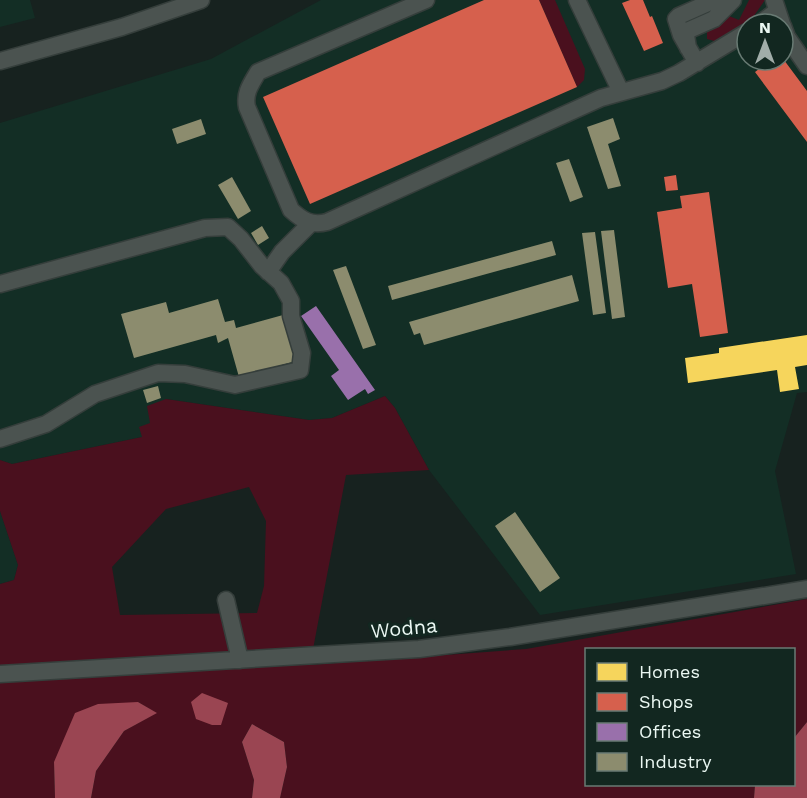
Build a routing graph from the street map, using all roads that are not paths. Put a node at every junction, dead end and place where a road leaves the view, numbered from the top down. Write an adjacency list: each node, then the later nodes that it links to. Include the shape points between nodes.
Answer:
1 (201, 0): 11 (street)
2 (426, 0): 14 (street, via 258,72 248,88 247,107 291,210)
3 (577, 0): 13 (street)
4 (690, 0): 7 (street, via 673,8)
5 (715, 0): 7 (street, via 679,16)
6 (733, 0): 10 (street, via 714,19 688,30)
7 (676, 23): 10 (street)
8 (735, 37): 10 (street)
9 (795, 48): 12 (street)
10 (693, 56): 13 (street, via 662,81)
11 (0, 62)
12 (807, 66)
13 (621, 92): 14 (street, via 327,222)
14 (311, 223): 15 (street)
15 (268, 272): 16 (street, via 228,227 205,228); 17 (street, via 281,283 291,301 291,316 302,353 300,370 235,384 158,373 95,394 46,424)
16 (0, 284)
17 (0, 439)
18 (807, 589): 20 (street, Wodna, via 419,649)
19 (226, 600): 20 (street)
20 (240, 660): 21 (street, Wodna)
21 (0, 674)

